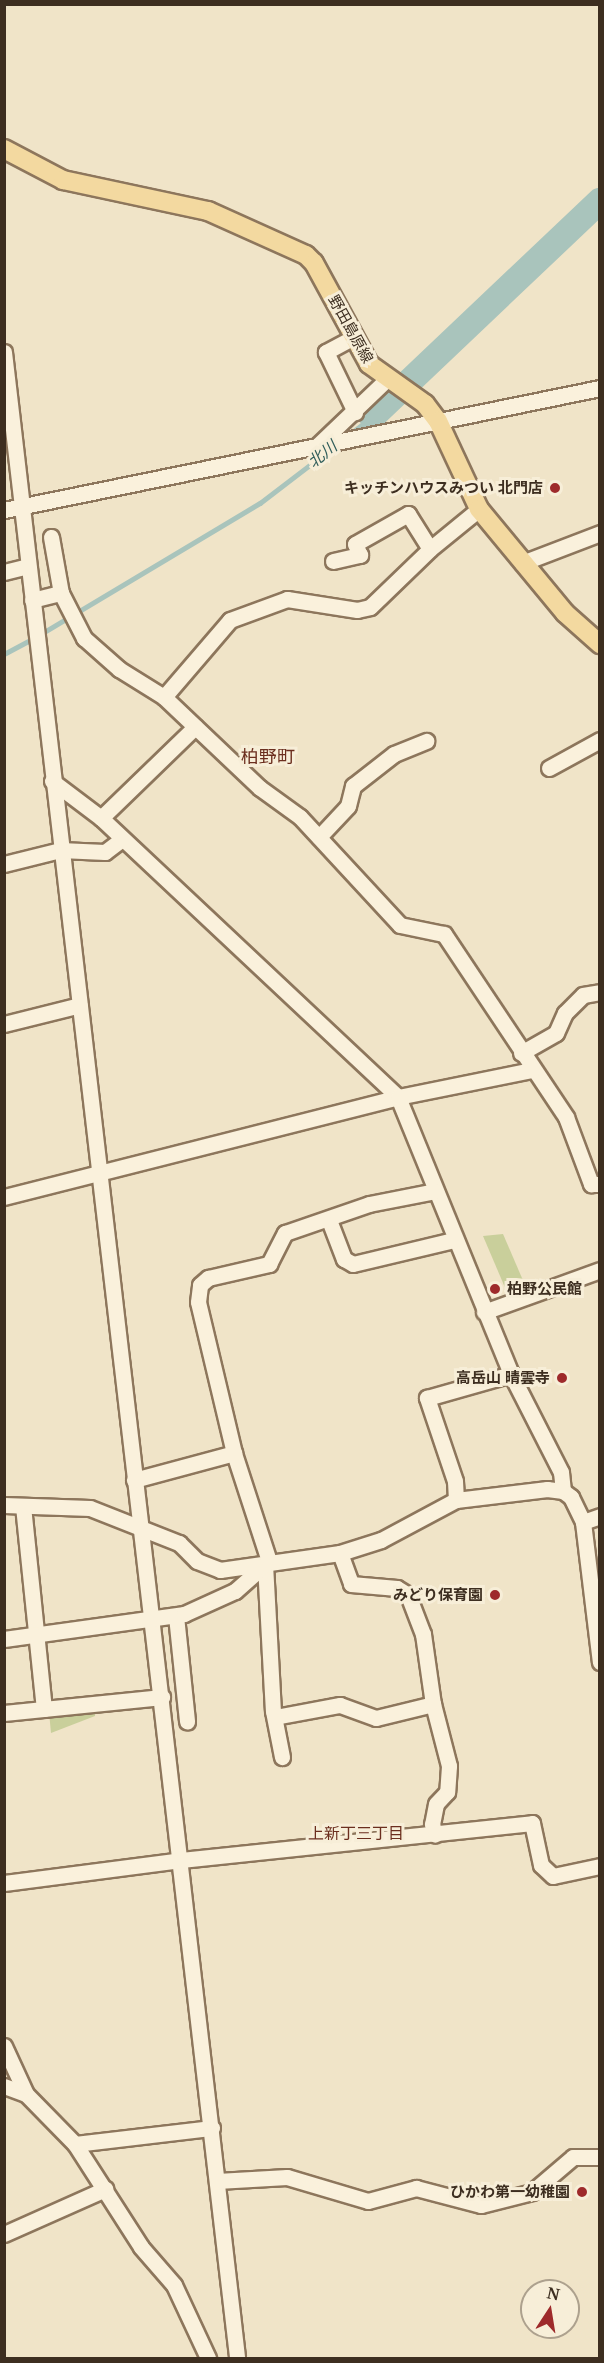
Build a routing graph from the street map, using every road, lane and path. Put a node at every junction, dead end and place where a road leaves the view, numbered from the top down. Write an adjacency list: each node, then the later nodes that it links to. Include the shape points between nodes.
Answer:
1 (4, 149): 2 (main road, 野田島原線, via 83,187 201,209 296,249 315,263)
2 (354, 337): 4 (main road, 野田島原線, via 369,364); 7 (street, via 326,352)
3 (4, 352): 6 (street)
4 (390, 381): 7 (street, via 364,398); 8 (main road, 野田島原線, via 409,392)
5 (600, 388): 8 (street)
6 (8, 404): 10 (street)
7 (355, 412): 9 (street)
8 (438, 421): 9 (street); 11 (main road, 野田島原線)
9 (318, 446): 10 (street)
10 (21, 507): 12 (street); 18 (street)
11 (479, 509): 15 (street); 17 (main road, 野田島原線)
12 (4, 510)
13 (600, 532): 17 (street)
14 (51, 537): 20 (street)
15 (430, 549): 16 (street, via 408,514 355,544 360,555); 23 (street, via 370,608 357,610 287,599 230,620)
16 (333, 561)
17 (522, 563): 22 (main road, 野田島原線, via 565,613)
18 (28, 566): 19 (street); 21 (street)
19 (4, 572)
20 (64, 598): 21 (street); 23 (street, via 84,638 119,669)
21 (32, 600): 28 (street)
22 (600, 644)
23 (164, 697): 24 (street)
24 (195, 728): 29 (street); 30 (street)
25 (600, 740): 27 (street)
26 (426, 741): 30 (street, via 394,754 353,786 348,806)
27 (549, 768)
28 (52, 781): 29 (street); 32 (street)
29 (102, 818): 31 (street)
30 (319, 837): 37 (street, via 400,925 444,934)
31 (122, 839): 32 (street, via 105,852); 39 (street)
32 (60, 850): 33 (street); 35 (street)
33 (4, 864)
34 (600, 992): 37 (street, via 583,995 565,1013 556,1033)
35 (80, 1005): 36 (street); 40 (street)
36 (4, 1024)
37 (521, 1053): 38 (street)
38 (532, 1070): 39 (street); 41 (street, via 566,1117 591,1184)
39 (398, 1097): 40 (street); 42 (street)
40 (101, 1172): 43 (street); 50 (street)
41 (600, 1184)
42 (435, 1191): 44 (street, via 369,1204); 45 (street)
43 (4, 1197)
44 (329, 1220): 45 (street, via 344,1259 354,1264); 49 (street, via 285,1233 269,1264 208,1278 200,1285 198,1302)
45 (454, 1240): 47 (street)
46 (600, 1270): 47 (street)
47 (484, 1312): 48 (street)
48 (511, 1374): 51 (street, via 561,1472); 52 (street, via 427,1398 455,1481)
49 (234, 1453): 50 (street); 59 (street)
50 (134, 1480): 57 (street)
51 (563, 1491): 52 (street); 56 (street, via 571,1497)
52 (456, 1500): 58 (street, via 381,1540)
53 (4, 1505): 54 (street)
54 (23, 1506): 57 (street, via 90,1508); 62 (street)
55 (600, 1516): 56 (street)
56 (583, 1522): 64 (street)
57 (142, 1529): 59 (street, via 179,1543 208,1567 220,1570); 61 (street)
58 (340, 1553): 59 (street); 66 (street, via 351,1584 397,1588 408,1595 423,1635)
59 (267, 1563): 60 (street, via 235,1591); 69 (street)
60 (176, 1616): 61 (street); 70 (street)
61 (154, 1621): 62 (street); 65 (street)
62 (39, 1634): 63 (street); 67 (street)
63 (4, 1639)
64 (600, 1662)
65 (162, 1697): 67 (street); 73 (street)
66 (433, 1704): 69 (street, via 376,1718 340,1705); 72 (street, via 449,1766 447,1792 436,1804 432,1824)
67 (44, 1709): 68 (street)
68 (4, 1713)
69 (275, 1717): 71 (street)
70 (187, 1721)
71 (282, 1757)
72 (435, 1835): 73 (street); 74 (street, via 532,1823 541,1866 553,1876)
73 (182, 1860): 75 (street); 79 (street)
74 (600, 1866)
75 (4, 1883)
76 (4, 2046): 78 (street)
77 (4, 2086): 78 (street)
78 (26, 2094): 80 (street)
79 (212, 2128): 80 (street); 82 (street)
80 (75, 2144): 83 (street)
81 (600, 2157): 82 (street, via 573,2157 531,2192 481,2205 416,2188 368,2201 286,2177)
82 (217, 2181): 86 (street)
83 (105, 2189): 84 (street); 85 (street, via 141,2247 174,2285)
84 (4, 2234)
85 (208, 2358)
86 (237, 2358)

